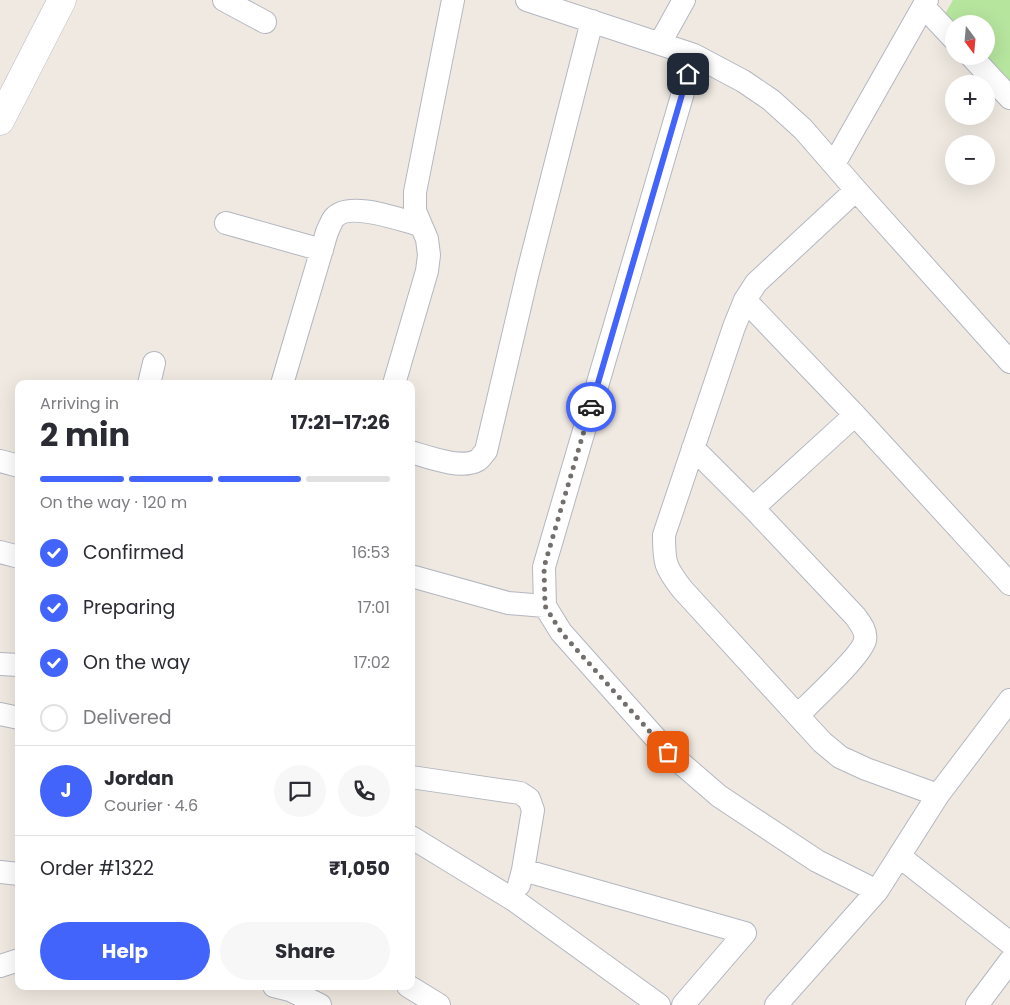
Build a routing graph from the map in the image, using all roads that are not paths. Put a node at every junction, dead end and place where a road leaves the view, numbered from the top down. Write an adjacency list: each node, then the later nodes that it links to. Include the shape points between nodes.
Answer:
1 (62, 0): 14 (street)
2 (224, 0): 8 (street)
3 (453, 0): 18 (street, via 414,192)
4 (527, 0): 7 (street)
5 (684, 0): 10 (street)
6 (925, 3): 9 (street); 15 (street)
7 (592, 21): 10 (street); 26 (street, via 486,451 477,460 464,464)
8 (265, 22)
9 (945, 28)
10 (660, 43): 11 (street)
11 (694, 54): 15 (street, via 771,100); 34 (street, via 544,567)
12 (981, 65): 13 (street)
13 (1007, 87)
14 (0, 121)
15 (834, 164): 16 (street)
16 (856, 190): 20 (street, via 756,283); 21 (street)
17 (226, 223): 19 (street)
18 (420, 224): 19 (street, via 358,209 346,211 334,217); 23 (street, via 428,239 427,271)
19 (322, 250): 22 (street)
20 (746, 300): 24 (street); 25 (street)
21 (1010, 362)
22 (283, 380)
23 (395, 380)
24 (855, 415): 29 (street); 33 (street)
25 (693, 448): 29 (street); 39 (street, via 664,536 664,557 669,572)
26 (415, 453)
27 (0, 461): 28 (street)
28 (15, 465)
29 (753, 508): 39 (street, via 864,628 866,640 859,653)
30 (0, 552): 31 (street)
31 (15, 556)
32 (415, 577): 34 (street, via 508,603)
33 (1010, 584)
34 (545, 606): 48 (street, via 561,632 668,752 719,796 818,861)
35 (0, 664): 36 (street)
36 (15, 665)
37 (1010, 700): 42 (street)
38 (0, 714): 40 (street)
39 (798, 715): 42 (street, via 840,758)
40 (15, 717)
41 (415, 778): 45 (street, via 520,793 529,799 534,810)
42 (938, 795): 44 (street)
43 (415, 839): 49 (street)
44 (899, 856): 48 (street); 50 (street)
45 (523, 870): 49 (street); 59 (street, via 745,933)
46 (0, 872): 47 (street)
47 (15, 874)
48 (877, 890): 60 (street)
49 (514, 900): 58 (street)
50 (1010, 943)
51 (1010, 960): 61 (street)
52 (15, 961): 53 (street)
53 (0, 966)
54 (290, 990): 56 (street)
55 (415, 990): 57 (street)
56 (320, 1005)
57 (439, 1005)
58 (659, 1005)
59 (683, 1005)
60 (776, 1005)
61 (977, 1005)

